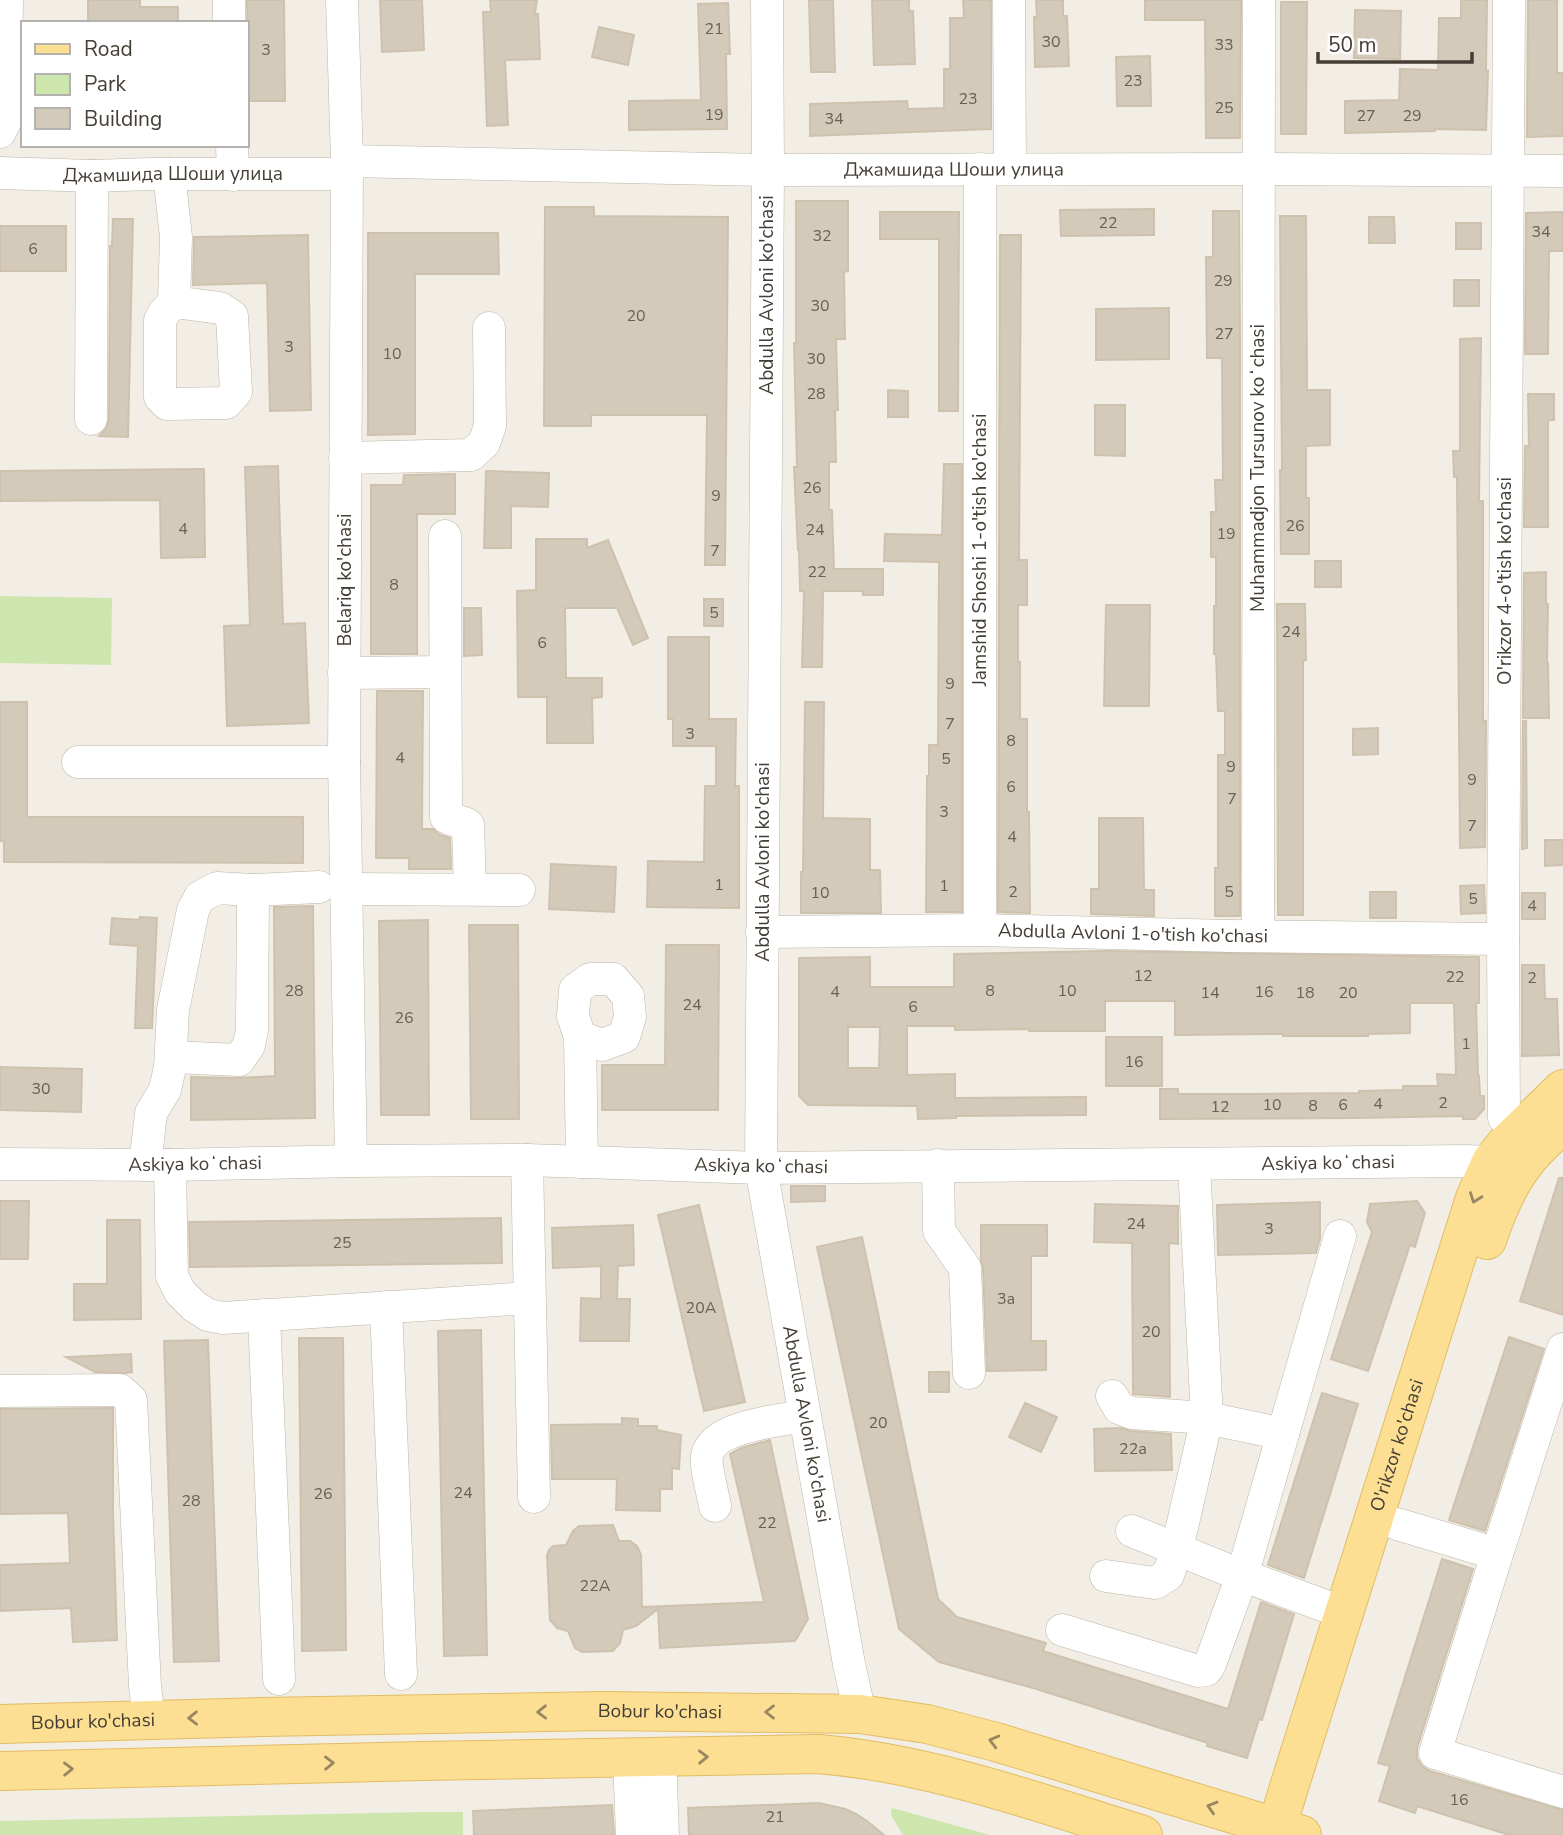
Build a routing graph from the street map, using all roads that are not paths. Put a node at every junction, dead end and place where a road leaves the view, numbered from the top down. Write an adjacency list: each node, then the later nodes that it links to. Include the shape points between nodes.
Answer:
1 (7, 0): 9 (street, via 5,122)
2 (229, 0): 8 (street)
3 (342, 0): 11 (street, Belariq ko'chasi)
4 (767, 0): 14 (street, Abdulla Avloni ko'chasi)
5 (1009, 0): 12 (street, Jamshid Shoshi 1-o'tish ko'chasi)
6 (1259, 0): 13 (street, Muhammadjon Tursunov koʻchasi)
7 (1509, 0): 15 (street, O'rikzor 4-o'tish ko'chasi)
8 (229, 21)
9 (0, 132)
10 (232, 160): 11 (street, Джамшида Шоши улица); 18 (street, Джамшида Шоши улица)
11 (347, 168): 14 (street, Джамшида Шоши улица); 23 (street, Belariq ko'chasi)
12 (995, 169): 13 (street, Джамшида Шоши улица); 14 (street, Джамшида Шоши улица); 33 (street, Jamshid Shoshi 1-o'tish ko'chasi)
13 (1258, 169): 15 (street, Джамшида Шоши улица); 35 (street, Muhammadjon Tursunov koʻchasi)
14 (768, 170): 34 (street, Abdulla Avloni ko'chasi)
15 (1508, 171): 16 (street, Джамшида Шоши улица); 36 (street, O'rikzor 4-o'tish ko'chasi)
16 (1563, 171)
17 (0, 173): 19 (street, Джамшида Шоши улица)
18 (169, 174): 19 (street, Джамшида Шоши улица); 20 (street, via 176,237)
19 (92, 176): 22 (street)
20 (174, 302)
21 (489, 328): 23 (street, via 490,426 484,443 471,455)
22 (91, 419)
23 (345, 458): 26 (street, Belariq ko'chasi)
24 (445, 537): 25 (street)
25 (444, 672): 26 (street); 30 (street, via 446,817 468,825)
26 (344, 673): 28 (street, Belariq ko'chasi)
27 (78, 762): 28 (street)
28 (344, 762): 29 (street, Belariq ko'chasi)
29 (333, 888): 30 (street); 31 (street); 43 (street, Belariq ko'chasi)
30 (470, 889): 32 (street)
31 (253, 890): 38 (street, via 217,888 200,897 193,909 173,1010); 38 (street, via 249,1045 239,1060)
32 (519, 890)
33 (980, 930): 34 (street, Abdulla Avloni 1-o'tish ko'chasi); 35 (street, Abdulla Avloni 1-o'tish ko'chasi)
34 (762, 932): 49 (street, Abdulla Avloni ko'chasi)
35 (1258, 936): 36 (street, Abdulla Avloni 1-o'tish ko'chasi)
36 (1503, 939): 41 (street, O'rikzor 4-o'tish ko'chasi, via 1504,1118)
37 (580, 1037): 44 (street)
38 (171, 1057): 46 (street, via 165,1090 151,1113)
39 (1563, 1089): 41 (main road, O'rikzor ko'chasi)
40 (1563, 1123): 41 (main road, O'rikzor ko'chasi)
41 (1517, 1152): 48 (street, Askiya koʻchasi); 63 (main road, O'rikzor ko'chasi); 69 (main road, O'rikzor ko'chasi, one-way to 69, via 1475,1199)
42 (527, 1160): 43 (street, Askiya koʻchasi); 44 (street, Askiya koʻchasi); 51 (street)
43 (351, 1161): 46 (street, Askiya koʻchasi)
44 (582, 1162): 49 (street, Askiya koʻchasi)
45 (0, 1164): 46 (street, Askiya koʻchasi)
46 (157, 1165): 53 (street, via 172,1276 180,1292 208,1315)
47 (938, 1165): 48 (street, Askiya koʻchasi); 49 (street, Askiya koʻchasi); 55 (street, via 939,1231 965,1268)
48 (1194, 1165): 59 (street)
49 (761, 1168): 58 (street, Abdulla Avloni ko'chasi)
50 (1340, 1236): 60 (street)
51 (529, 1298): 52 (street); 61 (street)
52 (386, 1307): 53 (street); 71 (street)
53 (264, 1315): 72 (street)
54 (1563, 1349): 66 (street)
55 (969, 1373)
56 (0, 1391): 76 (street, via 120,1390 131,1400)
57 (1112, 1396): 59 (street, via 1119,1408 1132,1413)
58 (805, 1416): 62 (street, via 754,1424 723,1436 710,1448 706,1457); 74 (street, Abdulla Avloni ko'chasi)
59 (1207, 1418): 60 (street); 65 (street)
60 (1283, 1434): 68 (street)
61 (534, 1497)
62 (715, 1506)
63 (1396, 1524): 66 (street); 83 (main road, O'rikzor ko'chasi)
64 (1132, 1531): 65 (street)
65 (1177, 1549): 67 (street, via 1168,1575 1155,1583); 68 (street)
66 (1497, 1554): 81 (street, via 1435,1753)
67 (1106, 1576)
68 (1242, 1576): 69 (street); 70 (street, via 1206,1670)
69 (1344, 1613): 83 (main road, O'rikzor ko'chasi)
70 (1062, 1630)
71 (401, 1674)
72 (279, 1679)
73 (603, 1711): 74 (main road, Bobur ko'chasi, one-way to 73); 75 (main road, Bobur ko'chasi, one-way to 75); 78 (main road, via 594,1721 591,1735 595,1748)
74 (860, 1714): 83 (main road, Bobur ko'chasi, one-way to 74, via 996,1742 927,1724)
75 (261, 1717): 76 (main road, Bobur ko'chasi, one-way to 76); 79 (main road, via 273,1742)
76 (149, 1719): 77 (main road, Bobur ko'chasi)
77 (0, 1724)
78 (631, 1758): 79 (main road, one-way to 78); 82 (main road, one-way to 82, via 818,1754 868,1759 926,1772); 84 (street); 85 (street)
79 (261, 1764): 80 (main road, one-way to 79)
80 (0, 1770)
81 (1563, 1792)
82 (1079, 1826): 86 (main road)
83 (1290, 1833)
84 (632, 1835)
85 (663, 1835)
86 (1143, 1835)

